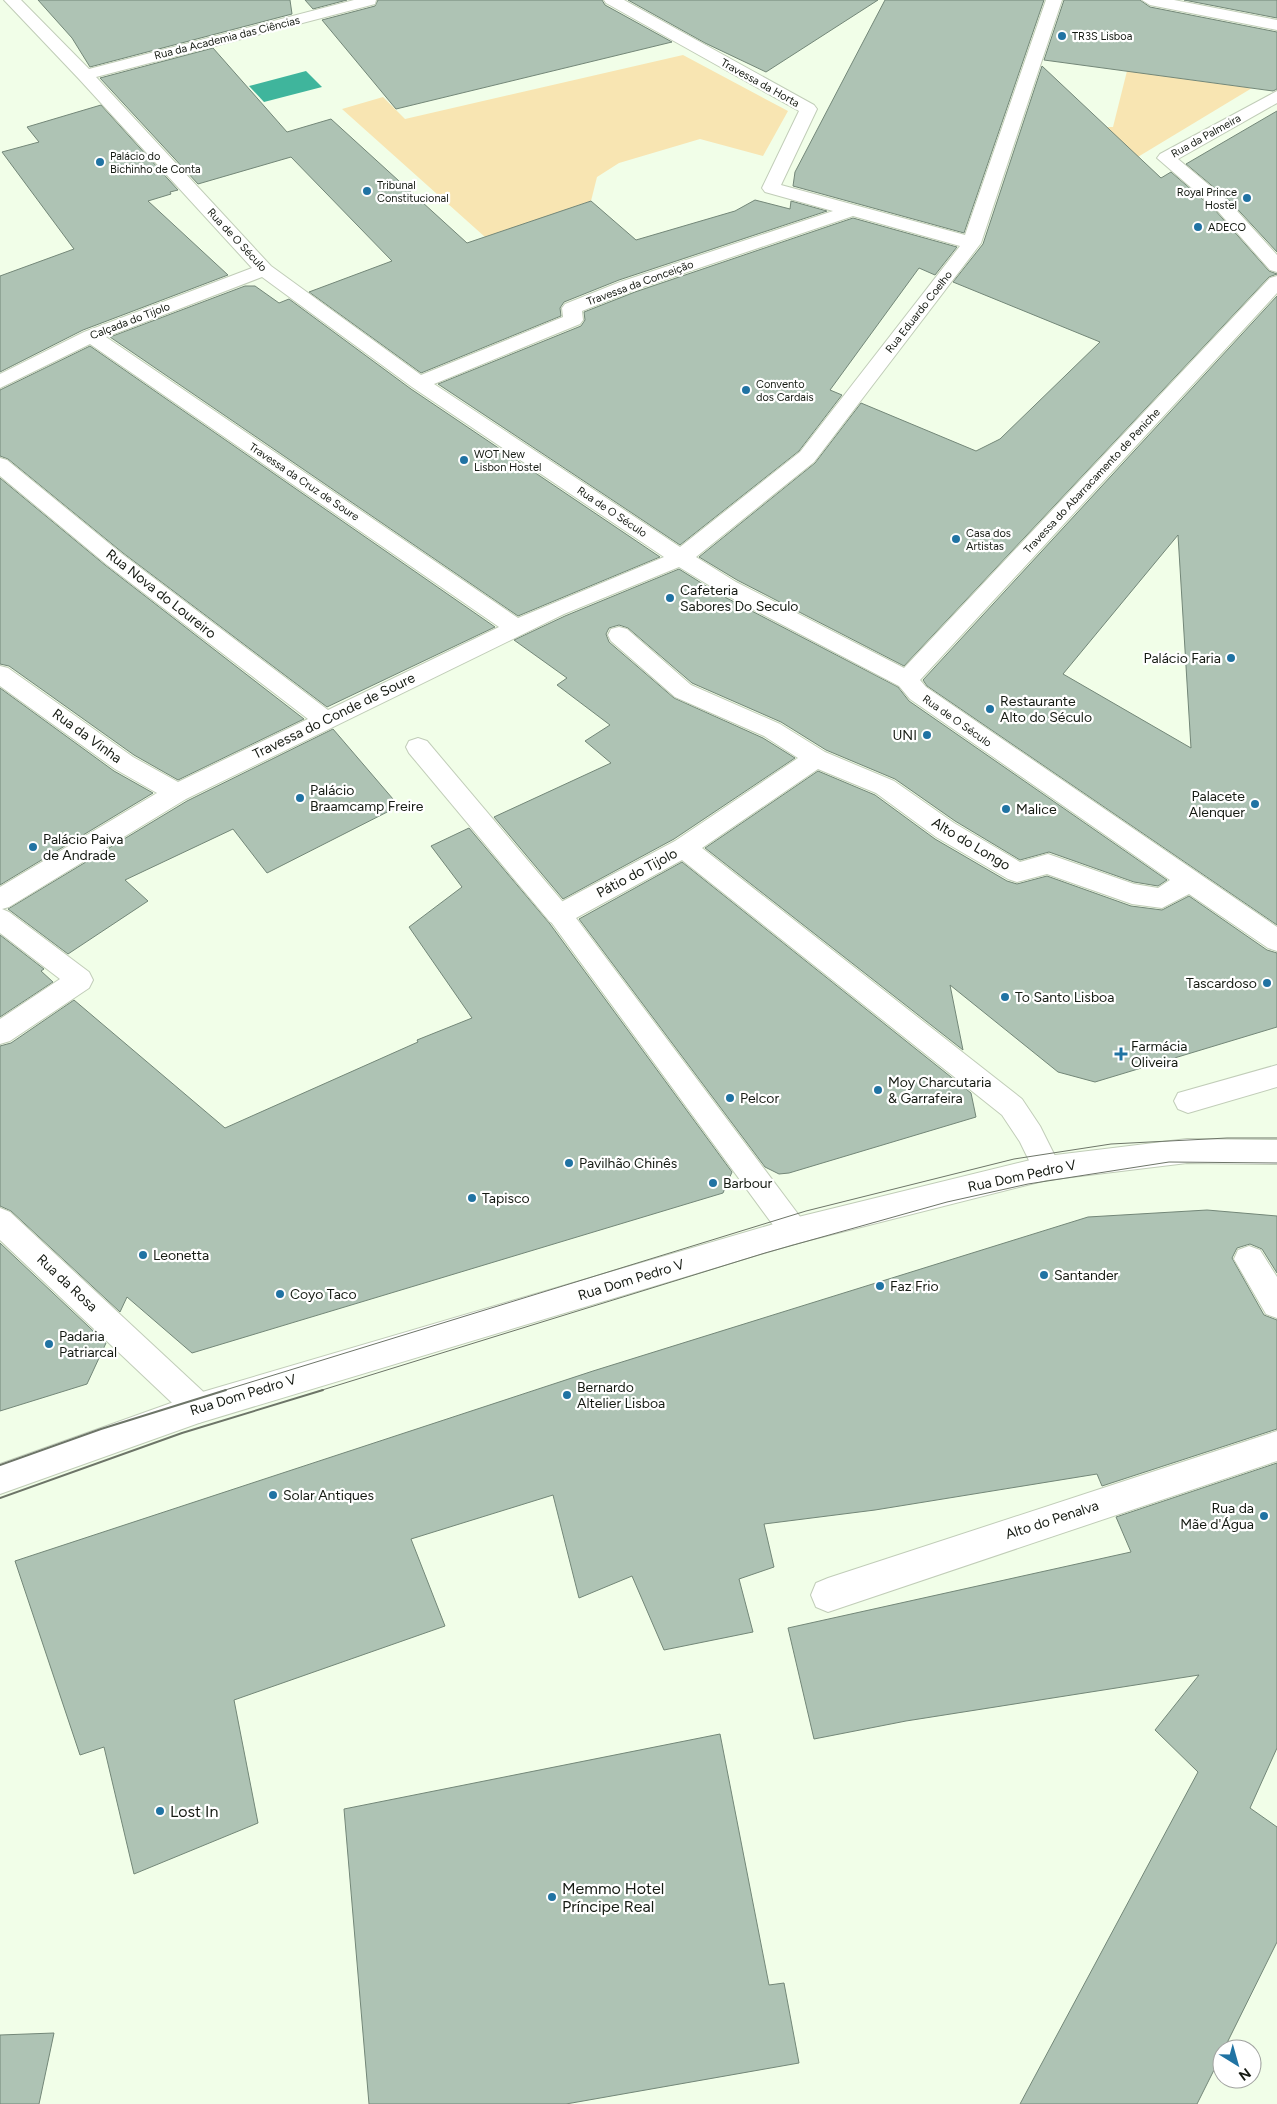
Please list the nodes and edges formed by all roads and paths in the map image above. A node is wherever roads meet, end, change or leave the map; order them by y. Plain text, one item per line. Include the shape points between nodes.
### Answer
1 (12, 0) edge
2 (1054, 0) edge
3 (1150, 0) edge
4 (369, 1) dead end
5 (626, 3) edge
6 (1277, 25) edge
7 (85, 75) junction
8 (1277, 96) edge
9 (850, 211) junction
10 (972, 243) junction
11 (1277, 266) edge
12 (264, 270) junction
13 (1277, 282) edge
14 (91, 336) junction
15 (0, 382) edge
16 (419, 383) junction
17 (0, 465) edge
18 (681, 558) junction
19 (517, 628) junction
20 (619, 636) dead end
21 (0, 674) edge
22 (907, 680) junction
23 (325, 720) junction
24 (418, 747) dead end
25 (816, 758) junction
26 (177, 793) junction
27 (684, 848) junction
28 (1190, 881) junction
29 (0, 900) edge
30 (559, 915) junction
31 (0, 919) edge
32 (1277, 941) edge
33 (0, 1033) edge
34 (1277, 1076) edge
35 (1188, 1102) dead end
36 (1277, 1152) edge
37 (1047, 1168) junction
38 (0, 1220) edge
39 (794, 1231) junction
40 (1249, 1260) dead end
41 (1277, 1304) edge
42 (199, 1408) junction
43 (1277, 1446) edge
44 (0, 1479) edge
45 (828, 1595) dead end

1 - 7 street, Rua de O Século
2 - 10 street, Rua Eduardo Coelho
3 - 6 street
4 - 7 street, Rua da Academia das Ciências
5 - 9 street, Travessa da Horta via 808,110 771,188
7 - 12 street, Rua de O Século
8 - 11 street, Rua da Palmeira via 1166,158 1222,206
9 - 10 street, Travessa da Horta
9 - 16 street, Travessa da Conceição via 627,286 572,308 573,320
10 - 18 street, Rua Eduardo Coelho via 807,456
12 - 14 street, Calçada do Tijolo
12 - 16 street, Rua de O Século
13 - 22 street, Travessa do Abarracamento de Peniche
14 - 15 street, Calçada do Tijolo
14 - 19 street, Travessa da Cruz de Soure
16 - 18 street, Rua de O Século
17 - 23 street, Rua Nova do Loureiro via 114,559
18 - 19 street, Travessa do Conde de Soure
18 - 22 street, Rua de O Século via 728,587
19 - 23 street, Travessa do Conde de Soure
20 - 25 street, Alto do Longo via 683,691 772,730
21 - 26 street, Rua da Vinha via 124,763
22 - 28 street, Rua de O Século via 918,694
23 - 26 street, Travessa do Conde de Soure
24 - 30 street
25 - 27 street
25 - 28 street, Alto do Longo via 885,787 944,830 1017,872 1048,864 1132,894 1162,898
26 - 29 street, Travessa do Conde de Soure
27 - 30 street, Pátio do Tijolo
27 - 37 street, Pátio do Tijolo via 1012,1107
28 - 32 street, Rua de O Século
30 - 39 street
31 - 33 street via 80,980
34 - 35 street
36 - 37 street, Rua Dom Pedro V via 1187,1150
37 - 39 street, Rua Dom Pedro V
38 - 42 street, Rua da Rosa
39 - 42 street, Rua Dom Pedro V
40 - 41 street
42 - 44 street, Rua Dom Pedro V
43 - 45 street, Alto do Penalva

